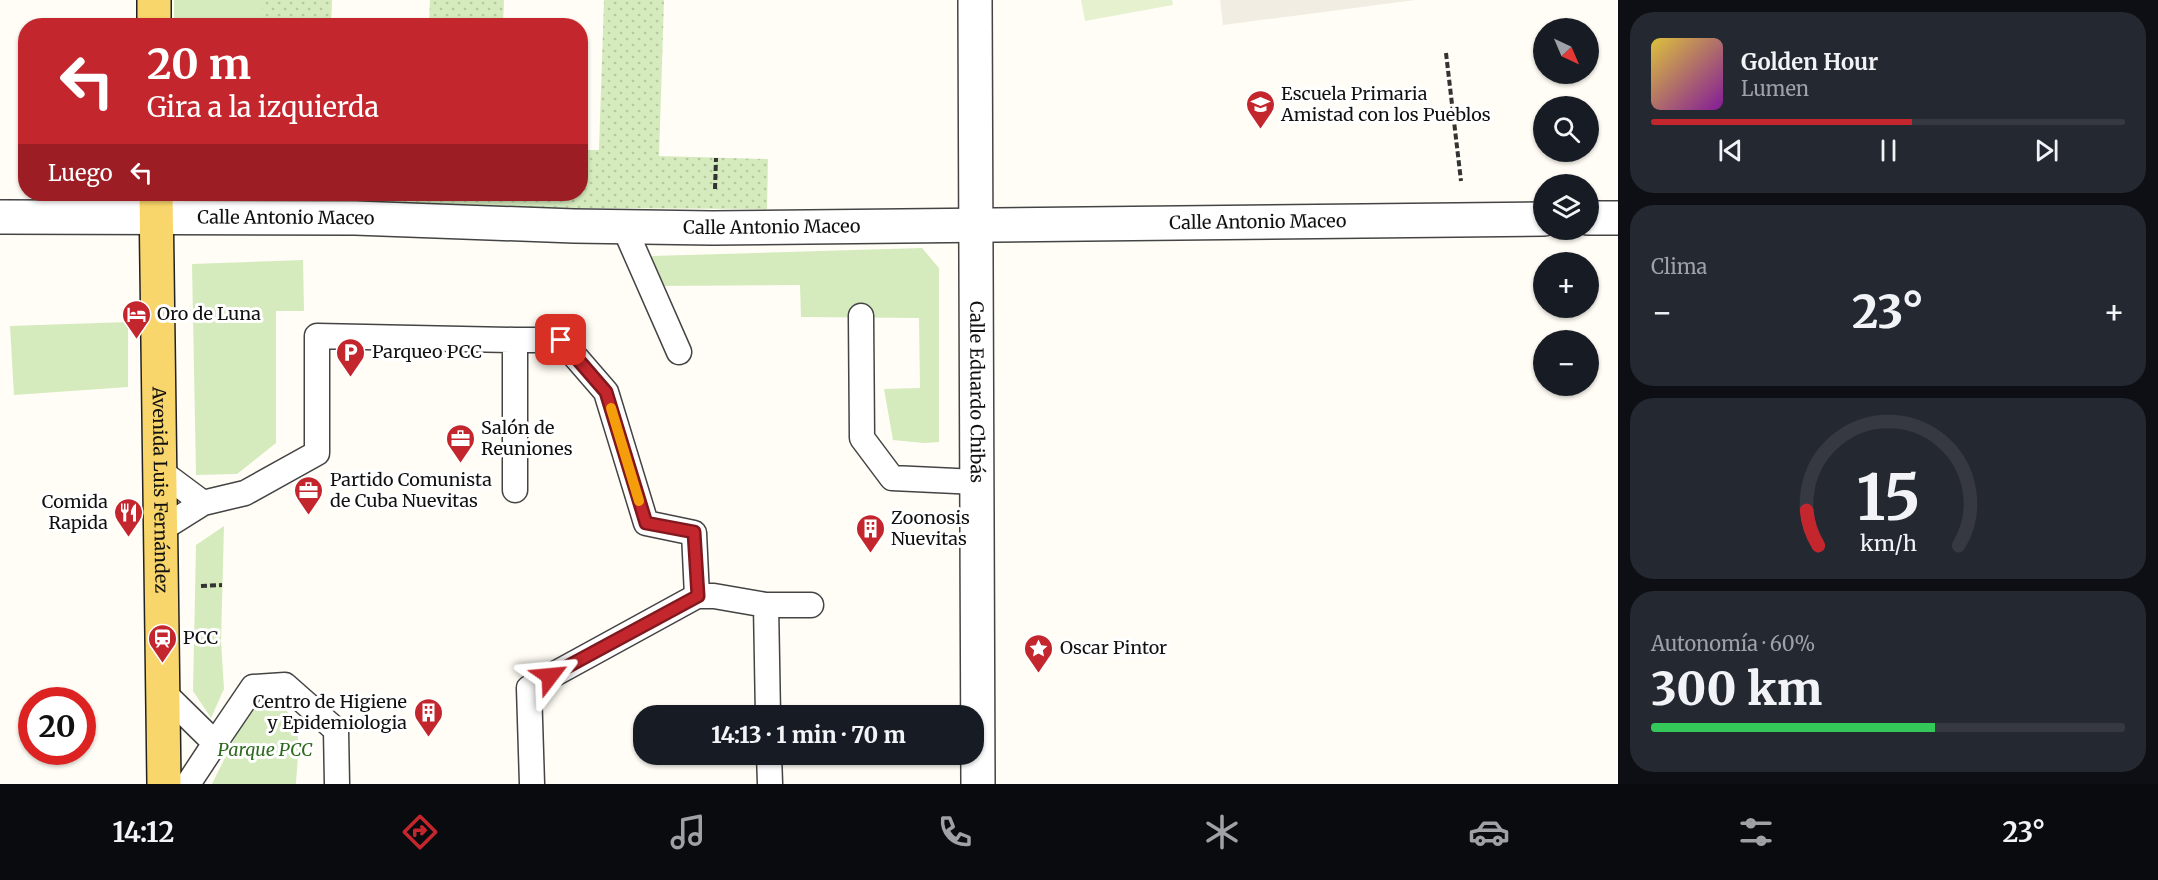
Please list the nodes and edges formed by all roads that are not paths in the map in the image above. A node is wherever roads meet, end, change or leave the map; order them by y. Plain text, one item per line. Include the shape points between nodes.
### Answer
1 (154, 0) edge
2 (975, 0) edge
3 (154, 18) edge
4 (156, 205) edge
5 (0, 217) edge
6 (1599, 218) edge
7 (1618, 218) edge
8 (1533, 219) edge
9 (977, 226) junction
10 (624, 227) junction
11 (861, 316) dead end
12 (515, 340) junction
13 (679, 352) dead end
14 (159, 471) junction
15 (977, 482) junction
16 (515, 490) dead end
17 (203, 503) junction
18 (160, 530) junction
19 (698, 596) junction
20 (766, 605) junction
21 (811, 605) dead end
22 (162, 691) junction
23 (768, 705) edge
24 (215, 743) junction
25 (769, 765) edge
26 (164, 784) edge
27 (188, 784) edge
28 (337, 784) edge
29 (532, 784) edge
30 (770, 784) edge
31 (978, 784) edge

1 - 3 main road
2 - 9 street, Calle Eduardo Chibás
4 - 5 street, Calle Antonio Maceo
4 - 10 street, Calle Antonio Maceo via 355,218
4 - 14 main road, Avenida Luis Fernández
6 - 7 street
8 - 9 street, Calle Antonio Maceo
9 - 10 street, Calle Antonio Maceo
9 - 15 street, Calle Eduardo Chibás
10 - 13 lane
11 - 15 lane via 862,438 892,478
12 - 16 lane
12 - 17 lane via 316,336 317,453 245,493
12 - 19 lane via 561,340 606,392 646,523 694,532
14 - 17 lane
14 - 18 main road, Avenida Luis Fernández
15 - 31 street, Calle Eduardo Chibás
17 - 18 lane
18 - 22 main road, Avenida Luis Fernández
19 - 20 lane
19 - 29 lane via 530,688
20 - 21 lane
20 - 23 lane
22 - 24 lane
22 - 26 main road, Avenida Luis Fernández
24 - 27 lane
24 - 28 lane via 253,687 285,685 336,730
25 - 30 lane

